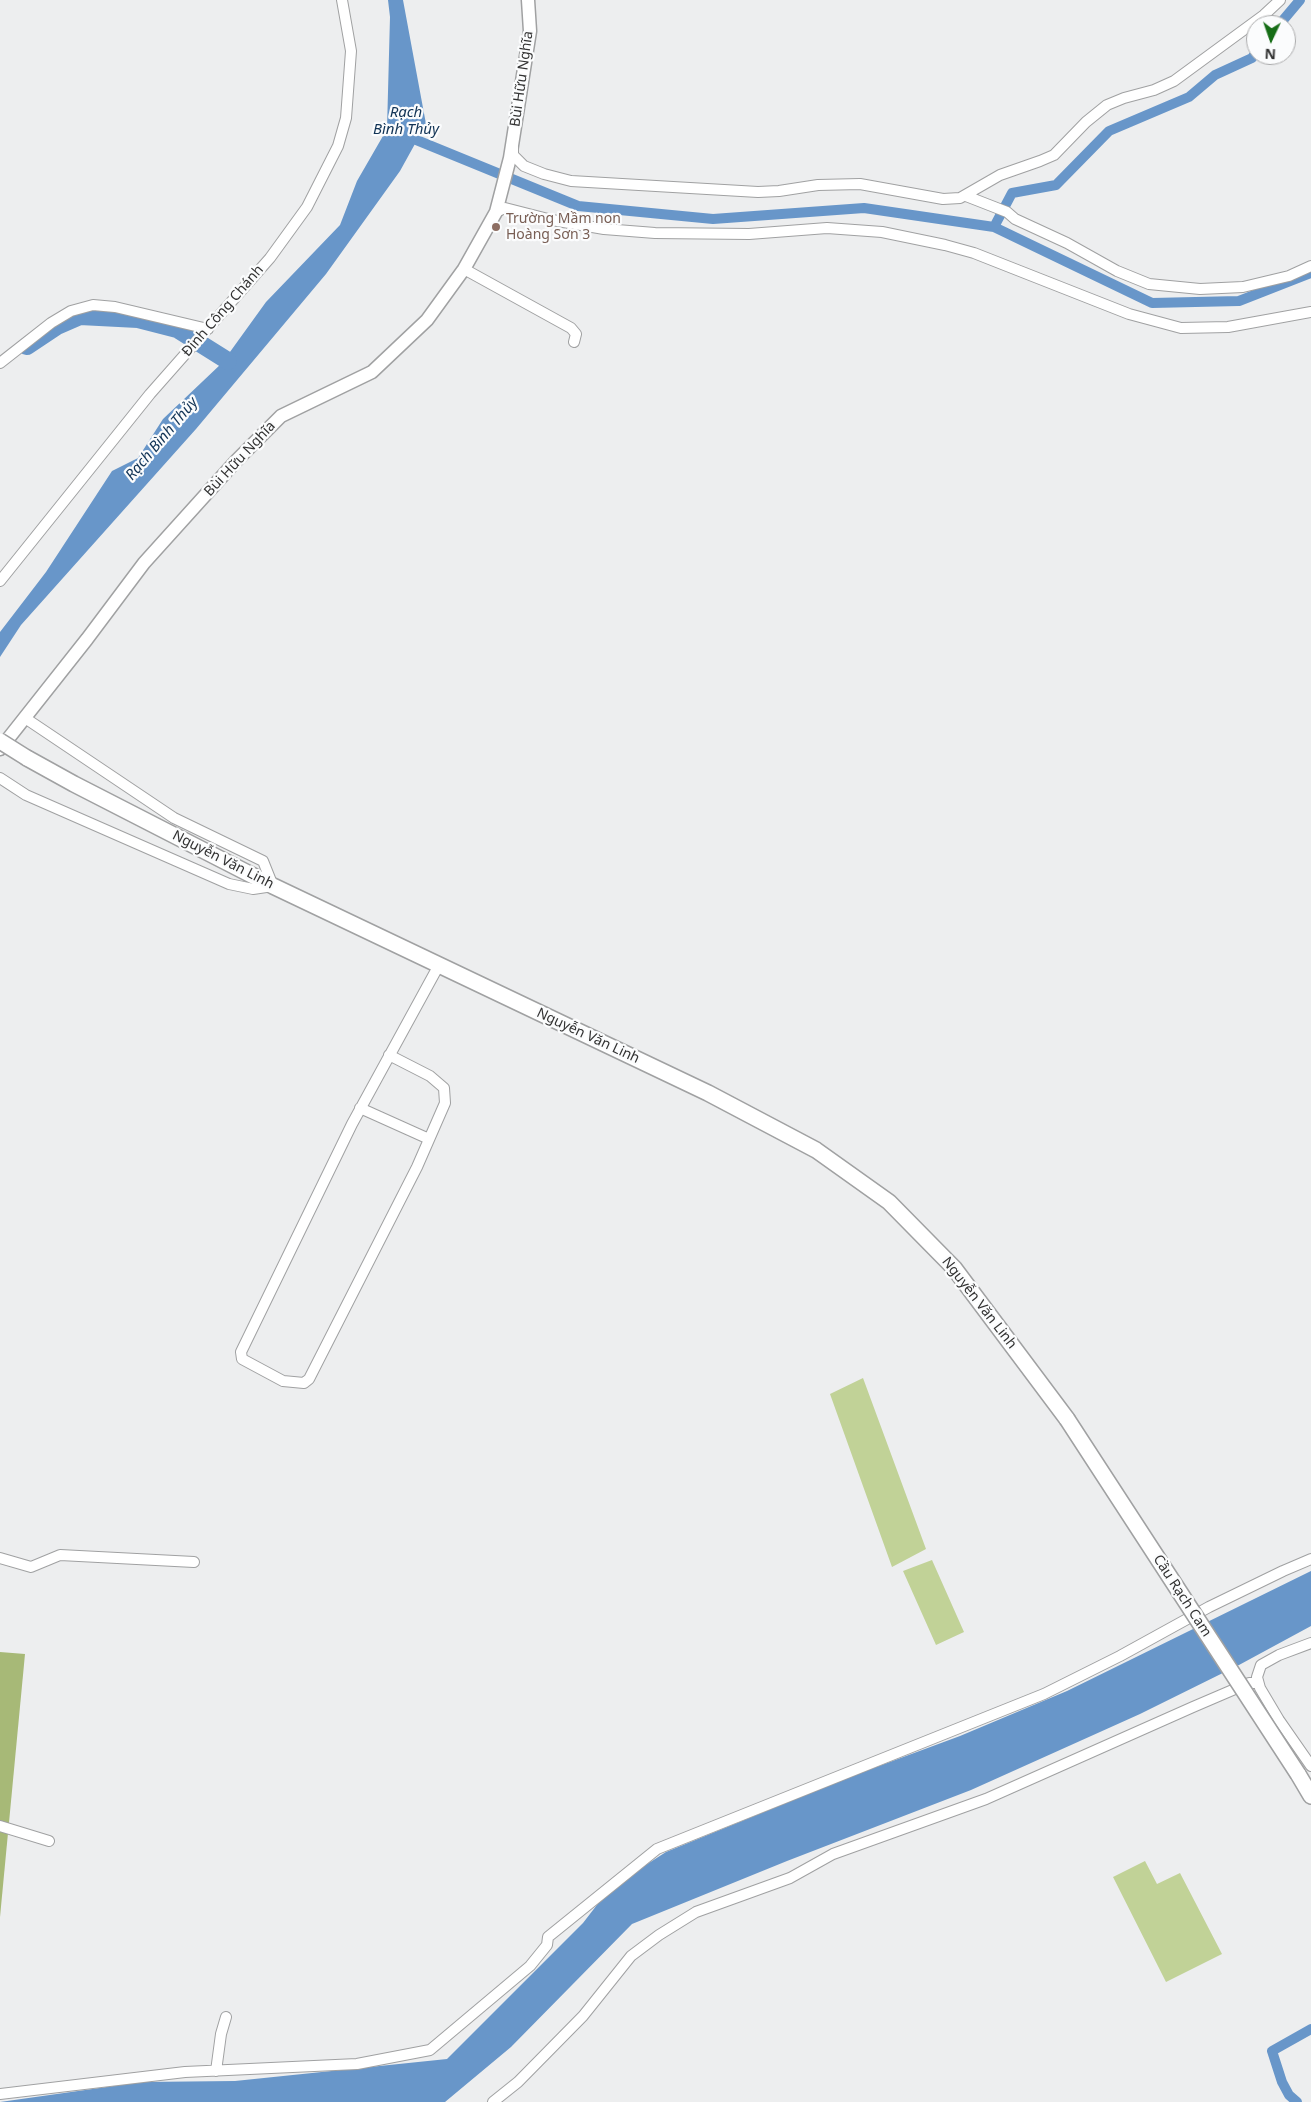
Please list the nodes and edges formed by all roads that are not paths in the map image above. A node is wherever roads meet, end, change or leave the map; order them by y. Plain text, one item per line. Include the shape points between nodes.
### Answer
1 (342, 0) edge
2 (528, 0) edge
3 (1280, 0) edge
4 (513, 141) junction
5 (966, 196) junction
6 (497, 206) junction
7 (1311, 266) edge
8 (464, 269) junction
9 (1311, 312) edge
10 (207, 330) junction
11 (574, 342) dead end
12 (0, 363) edge
13 (0, 582) edge
14 (25, 718) junction
15 (0, 741) edge
16 (0, 749) edge
17 (0, 778) edge
18 (273, 886) junction
19 (439, 965) junction
20 (389, 1055) junction
21 (360, 1108) junction
22 (429, 1139) junction
23 (1067, 1419) joint
24 (0, 1558) edge
25 (1311, 1559) edge
26 (194, 1562) dead end
27 (1311, 1643) edge
28 (1258, 1683) junction
29 (1304, 1770) edge
30 (1311, 1796) edge
31 (0, 1826) edge
32 (49, 1841) dead end
33 (226, 2016) dead end
34 (216, 2071) junction
35 (0, 2094) edge
36 (493, 2102) edge

1 - 10 street, Đinh Công Chánh via 351,51 346,118 338,146 307,207 280,245
2 - 4 main road, Bùi Hữu Nghĩa via 530,31
3 - 5 street via 1218,50 1165,86 1107,105 1054,155 1000,174
4 - 5 street via 513,155 524,166 571,181 758,192 860,184 943,199
4 - 6 main road, Bùi Hữu Nghĩa
5 - 7 street via 1005,212 1117,271 1150,284 1200,289 1243,287 1289,276
6 - 8 main road, Bùi Hữu Nghĩa
6 - 9 street via 604,229 655,233 749,234 827,228 882,232 974,253 1129,314 1181,328 1228,327
8 - 11 street via 571,328 576,334
8 - 14 main road, Bùi Hữu Nghĩa via 427,320 372,372 281,416 218,480 144,563
10 - 12 street via 115,307 87,306 51,323
10 - 13 street, Đinh Công Chánh via 150,394
14 - 16 main road, Bùi Hữu Nghĩa
14 - 18 street via 174,818 263,861
15 - 18 highway, Nguyễn Văn Linh, bridge
17 - 18 street via 26,795 229,884 245,888
18 - 19 highway, Nguyễn Văn Linh
19 - 20 street
19 - 23 highway, Nguyễn Văn Linh via 708,1093 816,1150 890,1202 954,1268
20 - 21 street
20 - 22 street via 430,1076 444,1088 445,1103
21 - 22 street
21 - 22 street via 242,1352 242,1359 283,1381 304,1384 309,1379
23 - 29 highway, Cầu Rạch Cam, bridge
24 - 26 street via 31,1566 60,1555
25 - 34 street via 1209,1607 1036,1697 657,1849 548,1937 547,1946 530,1966 430,2050 357,2064
27 - 28 street via 1261,1665 1257,1673
28 - 29 street
28 - 36 street via 1249,1683 1223,1694 986,1799 834,1854 790,1878 696,1912 631,1956 583,2016 518,2082
29 - 30 highway
31 - 32 street
33 - 34 street
34 - 35 street

